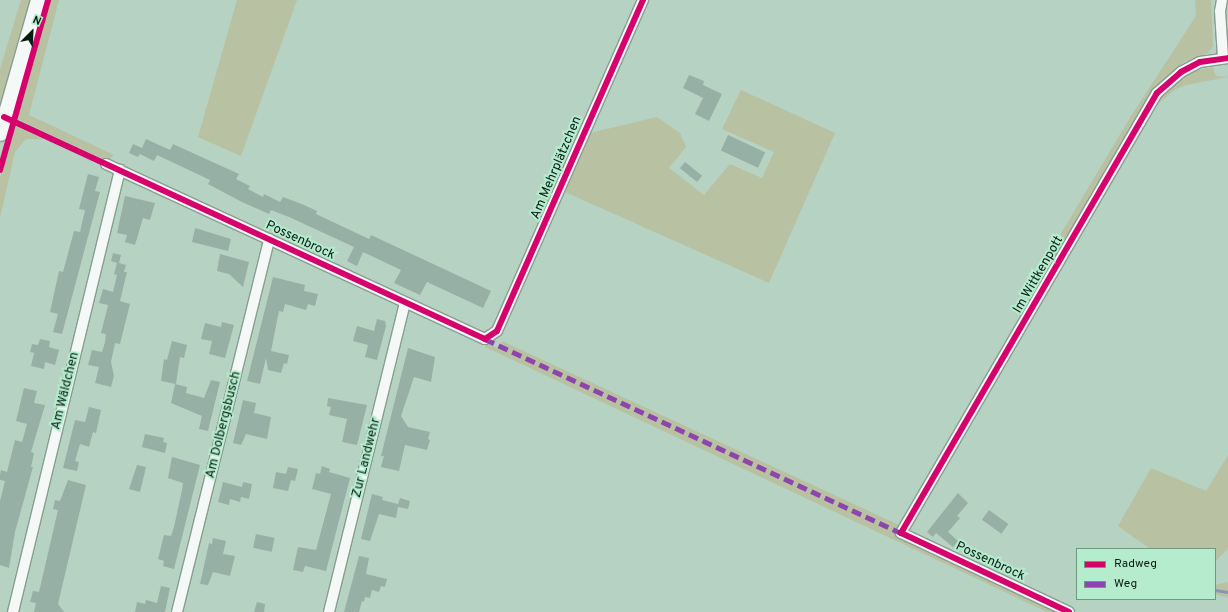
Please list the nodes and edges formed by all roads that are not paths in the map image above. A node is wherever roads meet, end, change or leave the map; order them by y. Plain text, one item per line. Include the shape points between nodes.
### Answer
1 (38, 0) edge
2 (643, 0) edge
3 (1222, 0) edge
4 (1225, 58) edge
5 (0, 133) edge
6 (106, 164) dead end
7 (120, 170) junction
8 (269, 239) junction
9 (405, 303) junction
10 (485, 339) joint
11 (901, 533) joint
12 (12, 612) edge
13 (177, 612) edge
14 (329, 612) edge
15 (1069, 612) edge

1 - 5 main road
2 - 10 street, Am Mehrplätzchen via 497,331
3 - 4 street via 1220,11
4 - 11 street, Im Wittkenpott via 1200,62 1181,72 1157,93
6 - 7 street, Possenbrock
7 - 8 street, Possenbrock
7 - 12 street, Am Wäldchen
8 - 9 street, Possenbrock
8 - 13 street, Am Dolbergsbusch
9 - 10 street, Possenbrock
9 - 14 street, Zur Landwehr
11 - 15 street, Possenbrock

